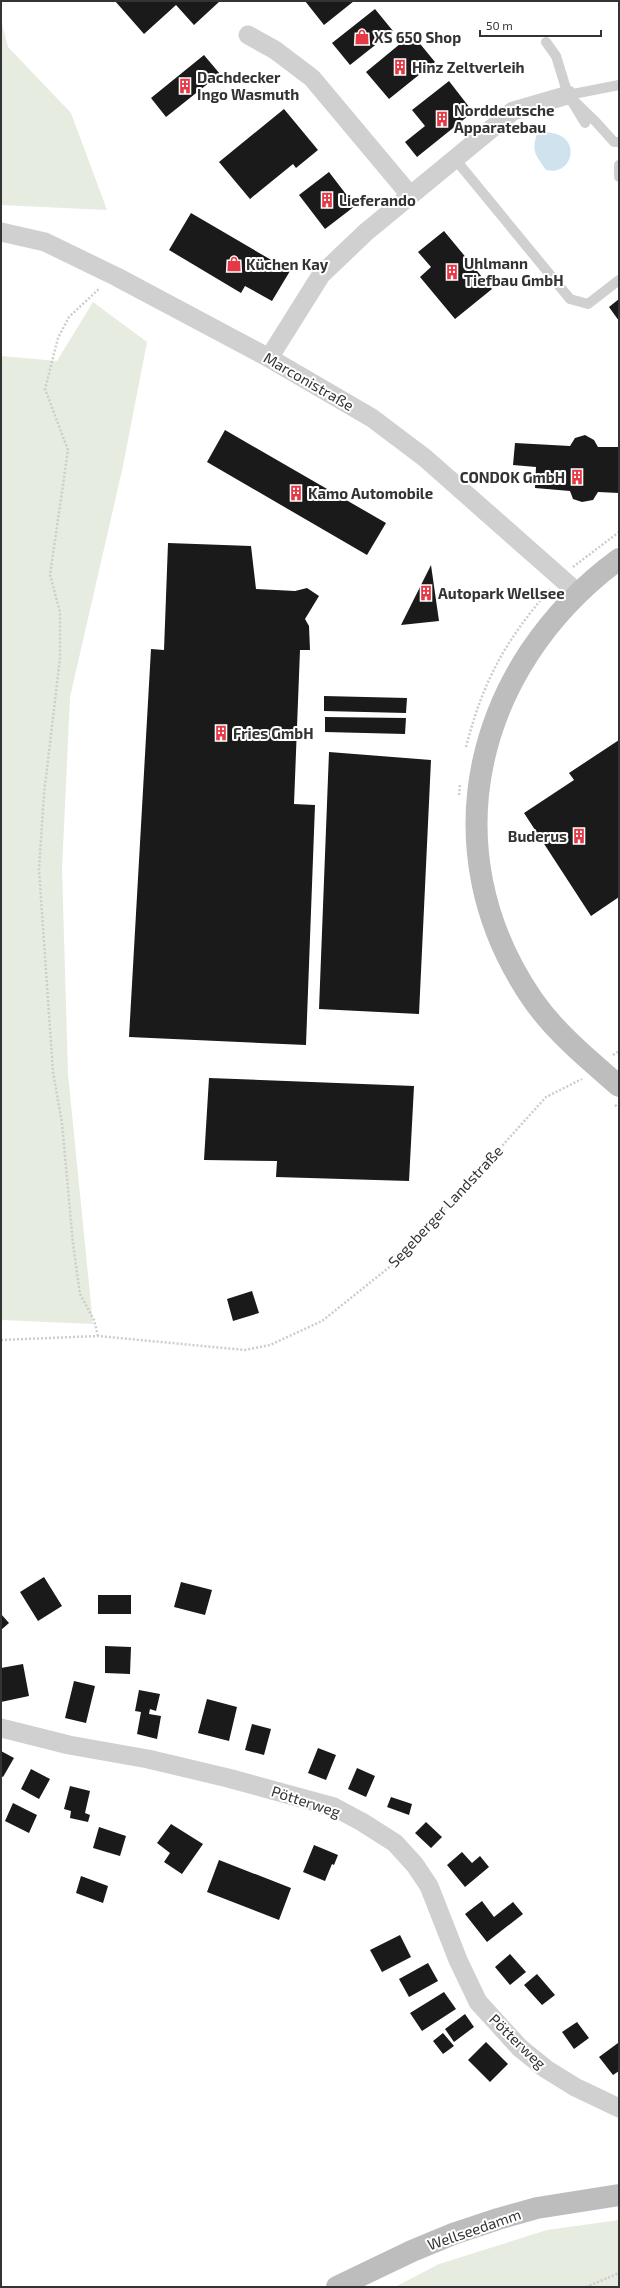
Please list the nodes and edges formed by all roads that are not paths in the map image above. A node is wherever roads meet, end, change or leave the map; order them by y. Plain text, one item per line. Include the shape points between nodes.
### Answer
1 (248, 35) dead end
2 (546, 42) dead end
3 (619, 85) edge
4 (568, 96) junction
5 (585, 123) dead end
6 (619, 142) edge
7 (455, 159) junction
8 (619, 165) edge
9 (619, 177) edge
10 (410, 195) junction
11 (1, 232) edge
12 (619, 280) edge
13 (269, 358) junction
14 (619, 559) edge
15 (578, 593) junction
16 (616, 1095) edge
17 (1, 1728) edge
18 (619, 2108) edge
19 (619, 2195) edge
20 (337, 2287) edge

1 - 10 street via 275,50 312,78
2 - 4 lane via 556,56
3 - 4 lane
4 - 5 lane
4 - 6 lane via 614,142
4 - 7 street via 513,111
7 - 10 street
7 - 12 lane via 570,299 588,304
8 - 9 lane
10 - 13 street via 320,275
11 - 13 street, Marconistraße via 45,242 117,277
13 - 15 street, Marconistraße via 372,418 425,458
14 - 15 street
15 - 16 street via 557,614 535,644 498,710 483,757 478,791 477,833 487,902 498,935 511,962 541,1011 566,1038 586,1073
17 - 18 street, Pötterweg via 228,1778 334,1807 362,1822 395,1843 429,1886 458,1960 478,2002 520,2048 546,2069 575,2087
19 - 20 street, Wellseedamm via 536,2208 498,2219 412,2251

